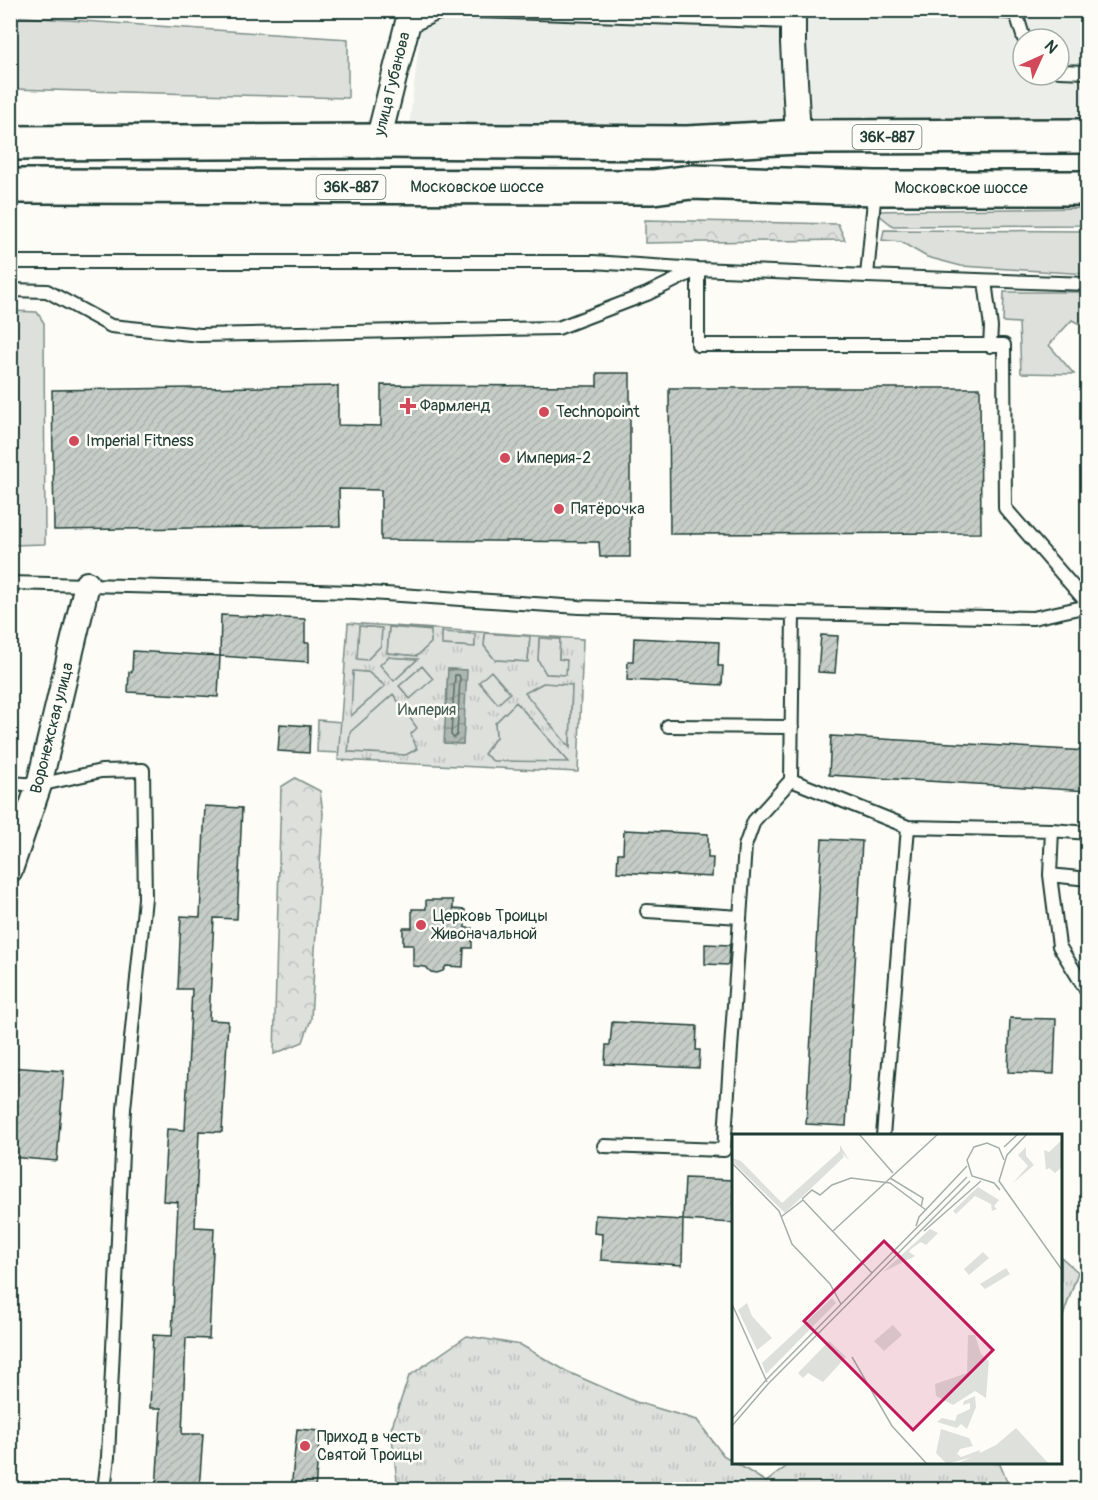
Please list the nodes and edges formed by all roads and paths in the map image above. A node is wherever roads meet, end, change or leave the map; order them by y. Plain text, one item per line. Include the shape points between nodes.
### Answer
1 (990, 10) edge
2 (478, 11) edge
3 (793, 16) edge
4 (409, 20) edge
5 (1020, 27) edge
6 (1071, 71) edge
7 (1088, 72) edge
8 (1088, 136) edge
9 (798, 137) junction
10 (10, 143) edge
11 (687, 143) junction
12 (376, 150) junction
13 (652, 163) junction
14 (10, 165) edge
15 (691, 182) junction
16 (10, 186) edge
17 (875, 188) junction
18 (1088, 188) edge
19 (10, 262) edge
20 (698, 269) junction
21 (867, 276) junction
22 (985, 281) junction
23 (1088, 284) edge
24 (10, 290) edge
25 (990, 346) junction
26 (10, 583) edge
27 (87, 584) junction
28 (1088, 605) edge
29 (793, 613) junction
30 (668, 726) dead end
31 (792, 727) junction
32 (791, 780) junction
33 (10, 783) edge
34 (39, 785) junction
35 (908, 827) junction
36 (1052, 830) junction
37 (1088, 833) edge
38 (10, 870) edge
39 (1050, 875) junction
40 (1088, 879) edge
41 (647, 911) dead end
42 (740, 917) junction
43 (1088, 993) edge
44 (883, 1134) edge
45 (604, 1146) dead end
46 (104, 1490) edge

1 - 5 lane via 1016,13
2 - 3 lane
2 - 4 lane via 438,13
3 - 9 street
4 - 12 street, улица Губанова
6 - 7 lane
8 - 9 main road, Московское шоссе / 36К-887
9 - 11 main road, Московское шоссе / 36К-887
10 - 12 main road, Московское шоссе / 36К-887
11 - 12 main road, Московское шоссе / 36К-887
11 - 13 main road, Московское шоссе / 36К-887
12 - 13 main road, Московское шоссе / 36К-887
12 - 14 main road, Московское шоссе / 36К-887
13 - 15 main road, Московское шоссе / 36К-887
15 - 16 main road, Московское шоссе / 36К-887 via 652,188
15 - 17 main road, Московское шоссе / 36К-887
17 - 18 main road, Московское шоссе / 36К-887
17 - 21 lane
19 - 20 lane via 593,262
20 - 21 lane
20 - 24 lane via 647,294 558,328 200,335 111,326 47,291
20 - 25 lane via 698,345
21 - 22 lane
22 - 23 lane
22 - 25 lane
25 - 28 lane via 1004,345 1005,508
26 - 27 lane
27 - 29 lane via 355,592 579,607
27 - 34 street, Воронежская улица
28 - 29 lane via 1033,618
29 - 31 lane
30 - 31 lane
31 - 32 lane
32 - 35 lane
32 - 42 lane via 754,821 745,846
33 - 34 lane
34 - 38 street, Воронежская улица
34 - 46 lane via 101,771 143,770 145,898 123,1108
35 - 36 lane
35 - 44 lane
36 - 37 lane
36 - 39 lane
39 - 40 lane
39 - 43 lane via 1059,946
41 - 42 lane
42 - 45 lane via 724,1150

